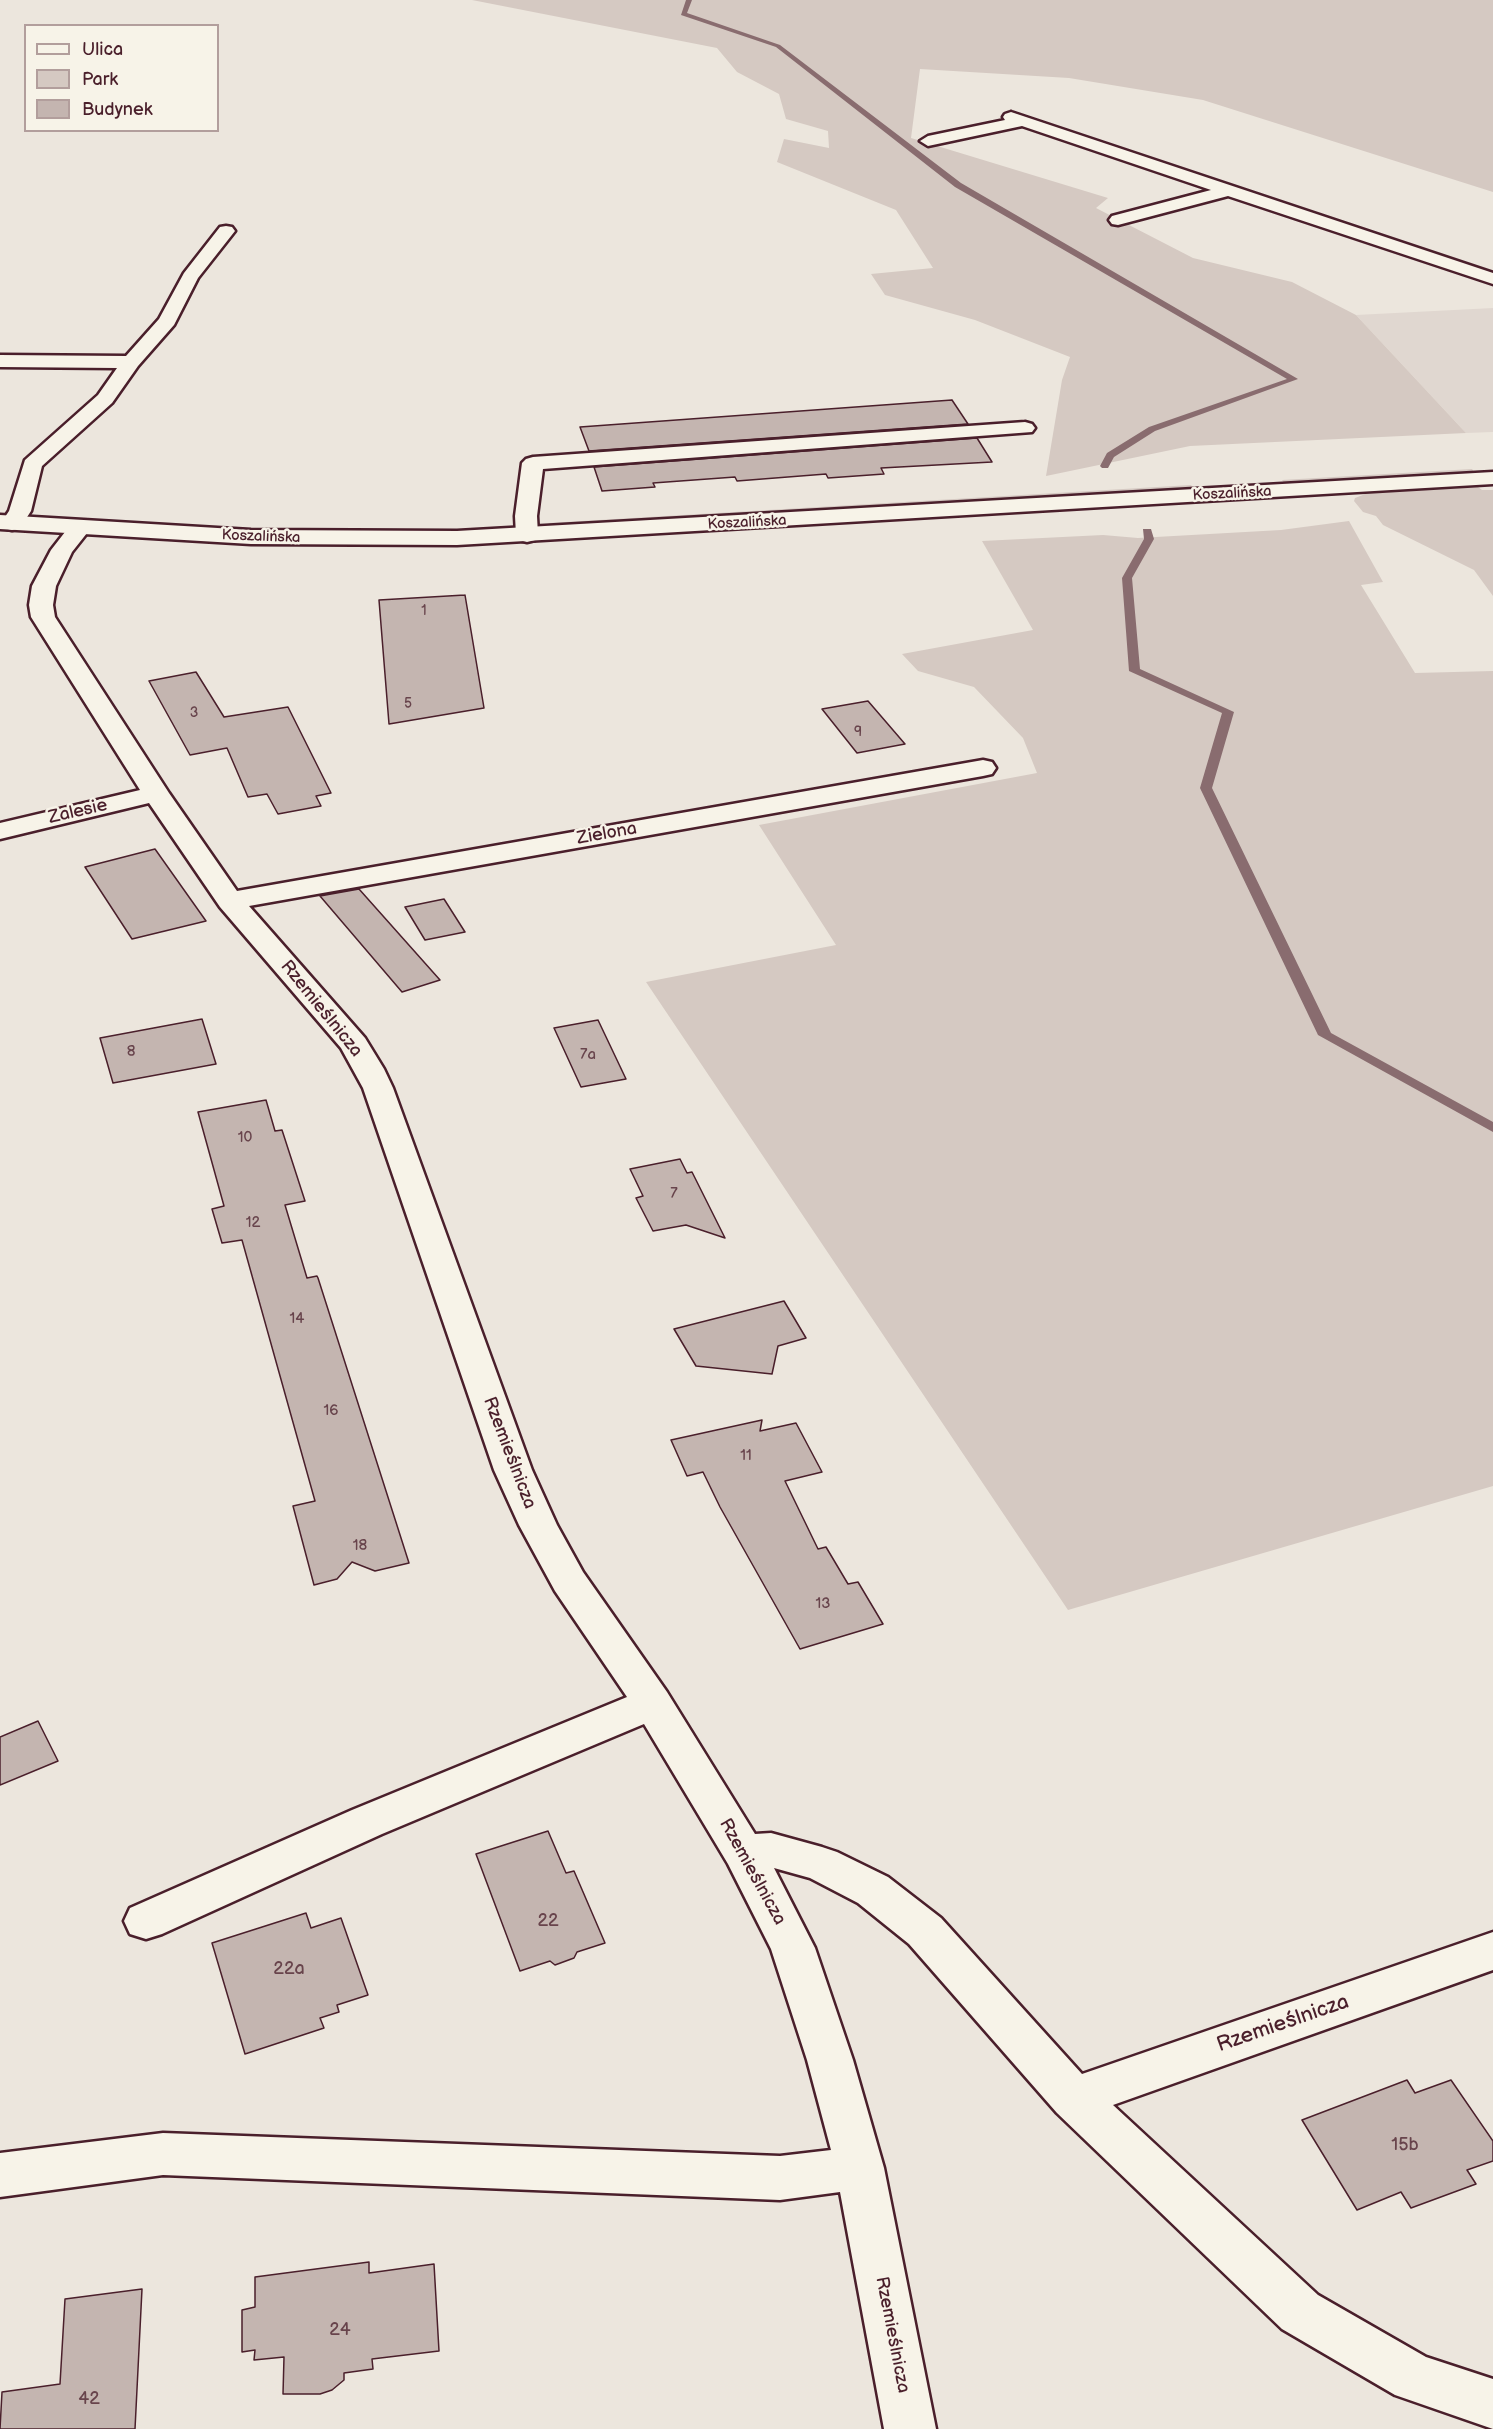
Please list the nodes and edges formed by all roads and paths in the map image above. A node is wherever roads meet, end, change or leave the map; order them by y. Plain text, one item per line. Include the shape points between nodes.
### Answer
1 (928, 141) dead end
2 (1226, 191) junction
3 (1118, 220) dead end
4 (226, 231) dead end
5 (1493, 279) edge
6 (0, 362) edge
7 (131, 362) junction
8 (1025, 428) dead end
9 (1493, 478) edge
10 (6, 523) edge
11 (80, 528) junction
12 (527, 536) junction
13 (983, 768) dead end
14 (156, 794) junction
15 (0, 831) edge
16 (230, 901) junction
17 (652, 1703) junction
18 (744, 1853) junction
19 (146, 1921) dead end
20 (1487, 1961) edge
21 (1074, 2098) junction
22 (860, 2168) junction
23 (0, 2175) edge
24 (1493, 2404) edge
25 (910, 2429) edge

1 - 2 street via 1017,119
2 - 3 street
2 - 5 street
4 - 7 street via 190,277 167,321
6 - 7 street
7 - 10 street via 105,399 32,464 20,511
8 - 12 street via 533,463
9 - 12 street, Koszalińska
10 - 11 street, Koszalińska
11 - 12 street, Koszalińska via 311,539
11 - 14 street, Rzemieślnicza via 62,550 44,586 43,617
13 - 16 street, Zielona
14 - 15 street, Zalesie
14 - 16 street, Rzemieślnicza
16 - 17 street, Rzemieślnicza via 354,1044 369,1068 513,1470 569,1581
17 - 18 street, Rzemieślnicza
17 - 19 street via 368,1822
18 - 21 street via 771,1850 822,1864 873,1890 925,1931
18 - 22 street, Rzemieślnicza via 793,1948
20 - 21 street, Rzemieślnicza
21 - 24 street via 1300,2312 1413,2378
22 - 23 street via 780,2178 163,2154
22 - 25 street, Rzemieślnicza

